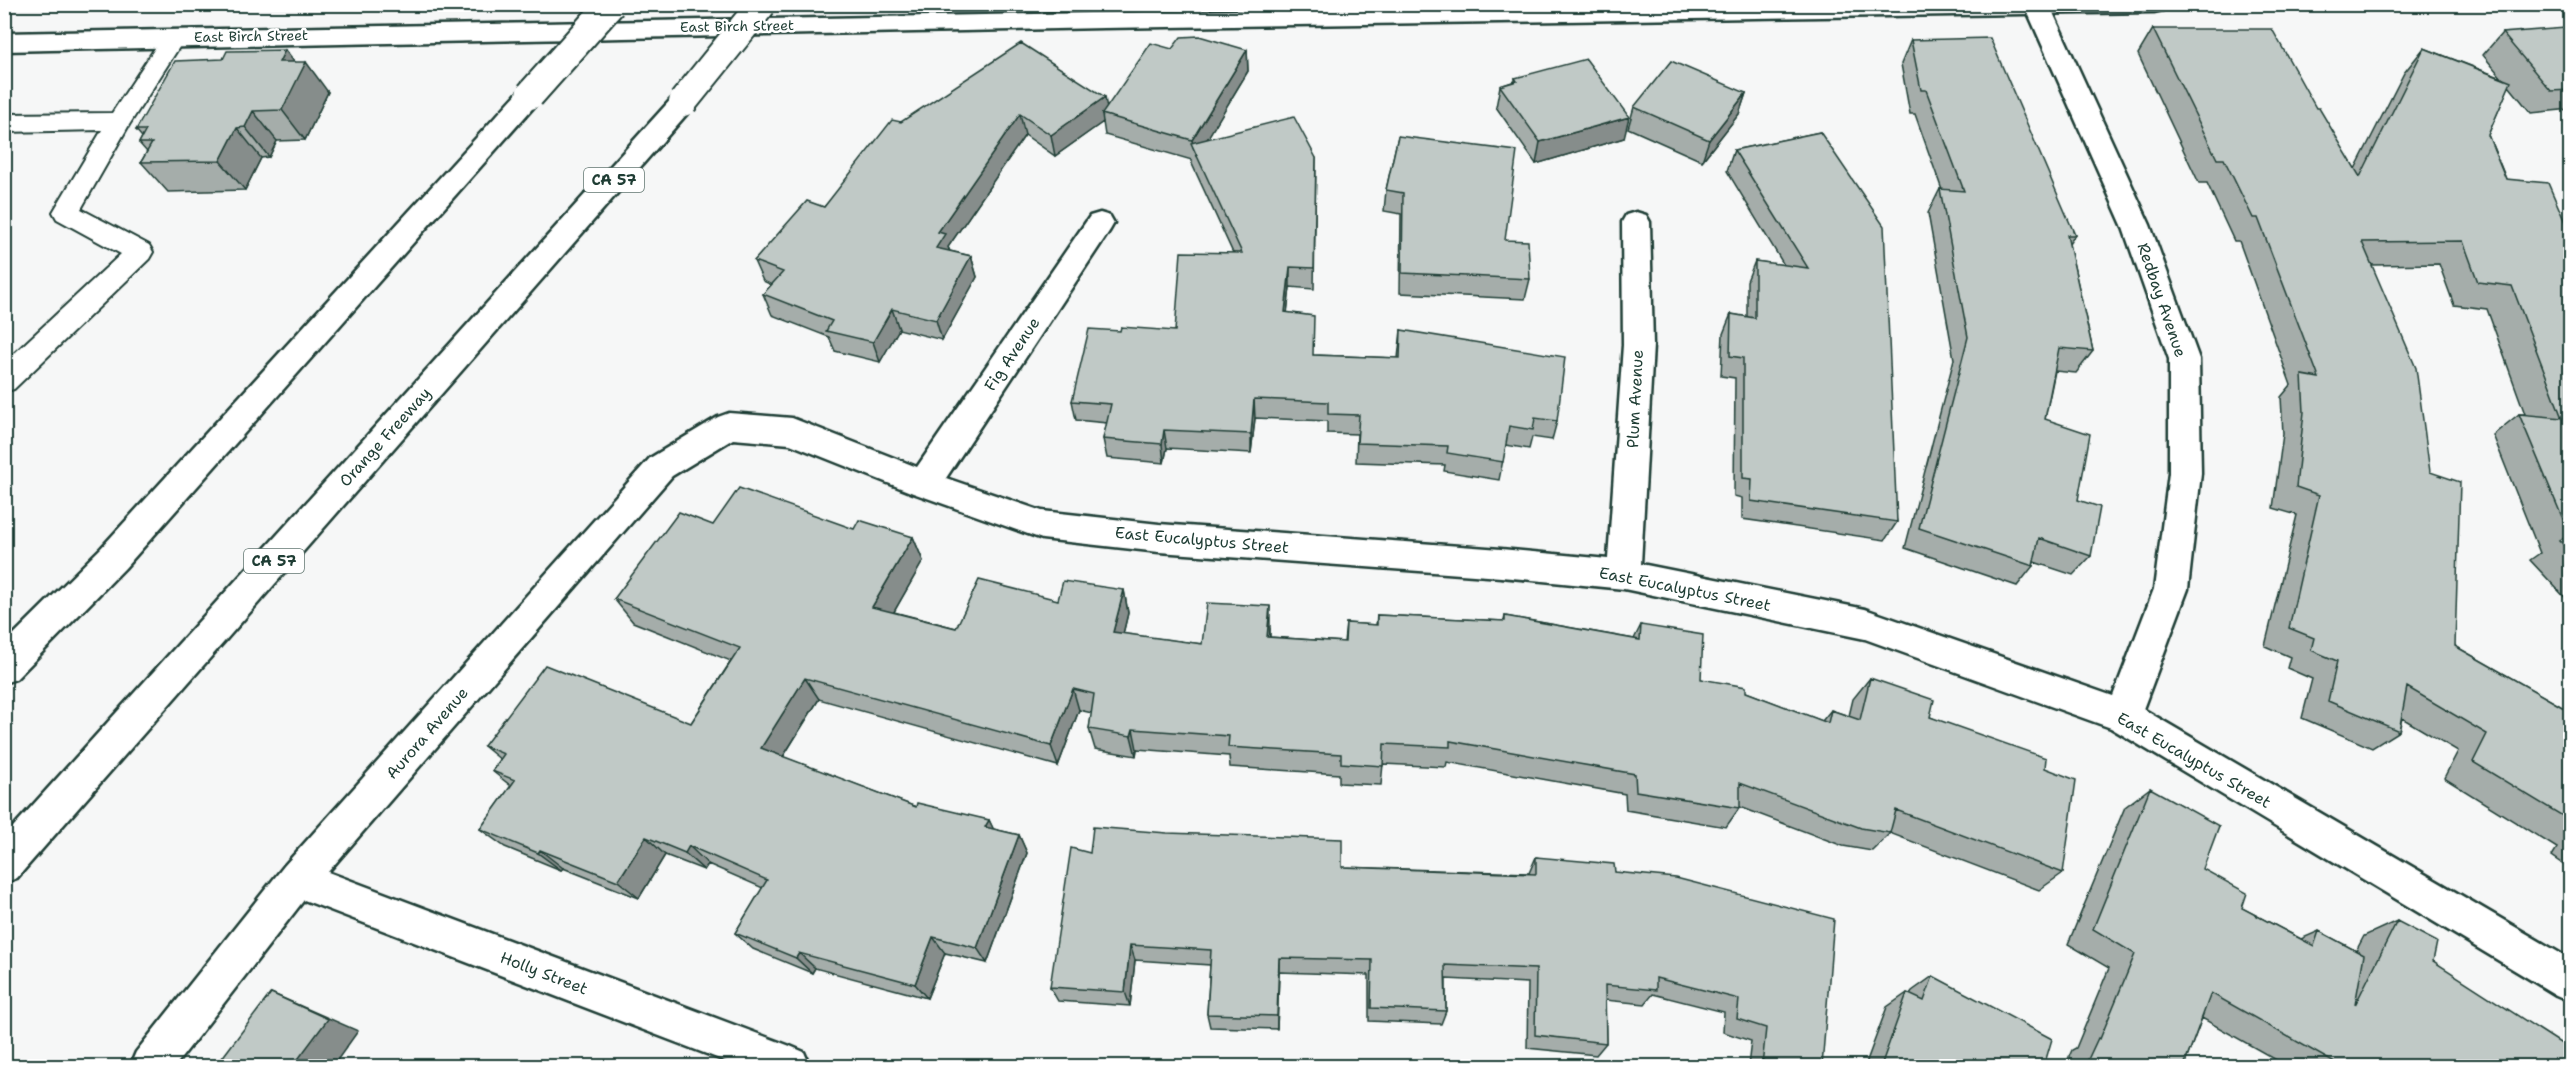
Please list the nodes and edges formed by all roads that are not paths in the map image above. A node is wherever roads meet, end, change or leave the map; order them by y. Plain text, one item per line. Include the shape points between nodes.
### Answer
1 (610, 4) edge
2 (762, 4) edge
3 (2154, 4) edge
4 (2037, 6) edge
5 (173, 38) junction
6 (4, 42) edge
7 (119, 121) junction
8 (4, 123) edge
9 (1636, 222) dead end
10 (1100, 223) dead end
11 (4, 381) edge
12 (729, 426) joint
13 (924, 484) junction
14 (1624, 575) junction
15 (4, 668) edge
16 (2123, 717) junction
17 (4, 865) edge
18 (297, 879) junction
19 (2571, 981) edge
20 (150, 1066) edge
21 (790, 1066) edge

1 - 15 main road, bridge via 113,558
2 - 17 main road, Orange Freeway / CA 57, bridge via 683,102
3 - 4 main road, East Birch Street
4 - 5 main road, East Birch Street
4 - 16 main road, Redbay Avenue via 2136,225 2184,359 2185,472 2171,589
5 - 6 main road, East Birch Street
5 - 7 lane
7 - 8 lane
7 - 11 lane via 66,212 140,252
9 - 14 main road, Plum Avenue via 1638,345
10 - 13 main road, Fig Avenue
12 - 13 main road, East Eucalyptus Street via 792,431
12 - 18 main road, Aurora Avenue via 661,467
13 - 14 main road, East Eucalyptus Street via 1042,525
14 - 16 main road, East Eucalyptus Street via 1865,624
16 - 19 main road, East Eucalyptus Street
18 - 20 main road, Aurora Avenue
18 - 21 main road, Holly Street

